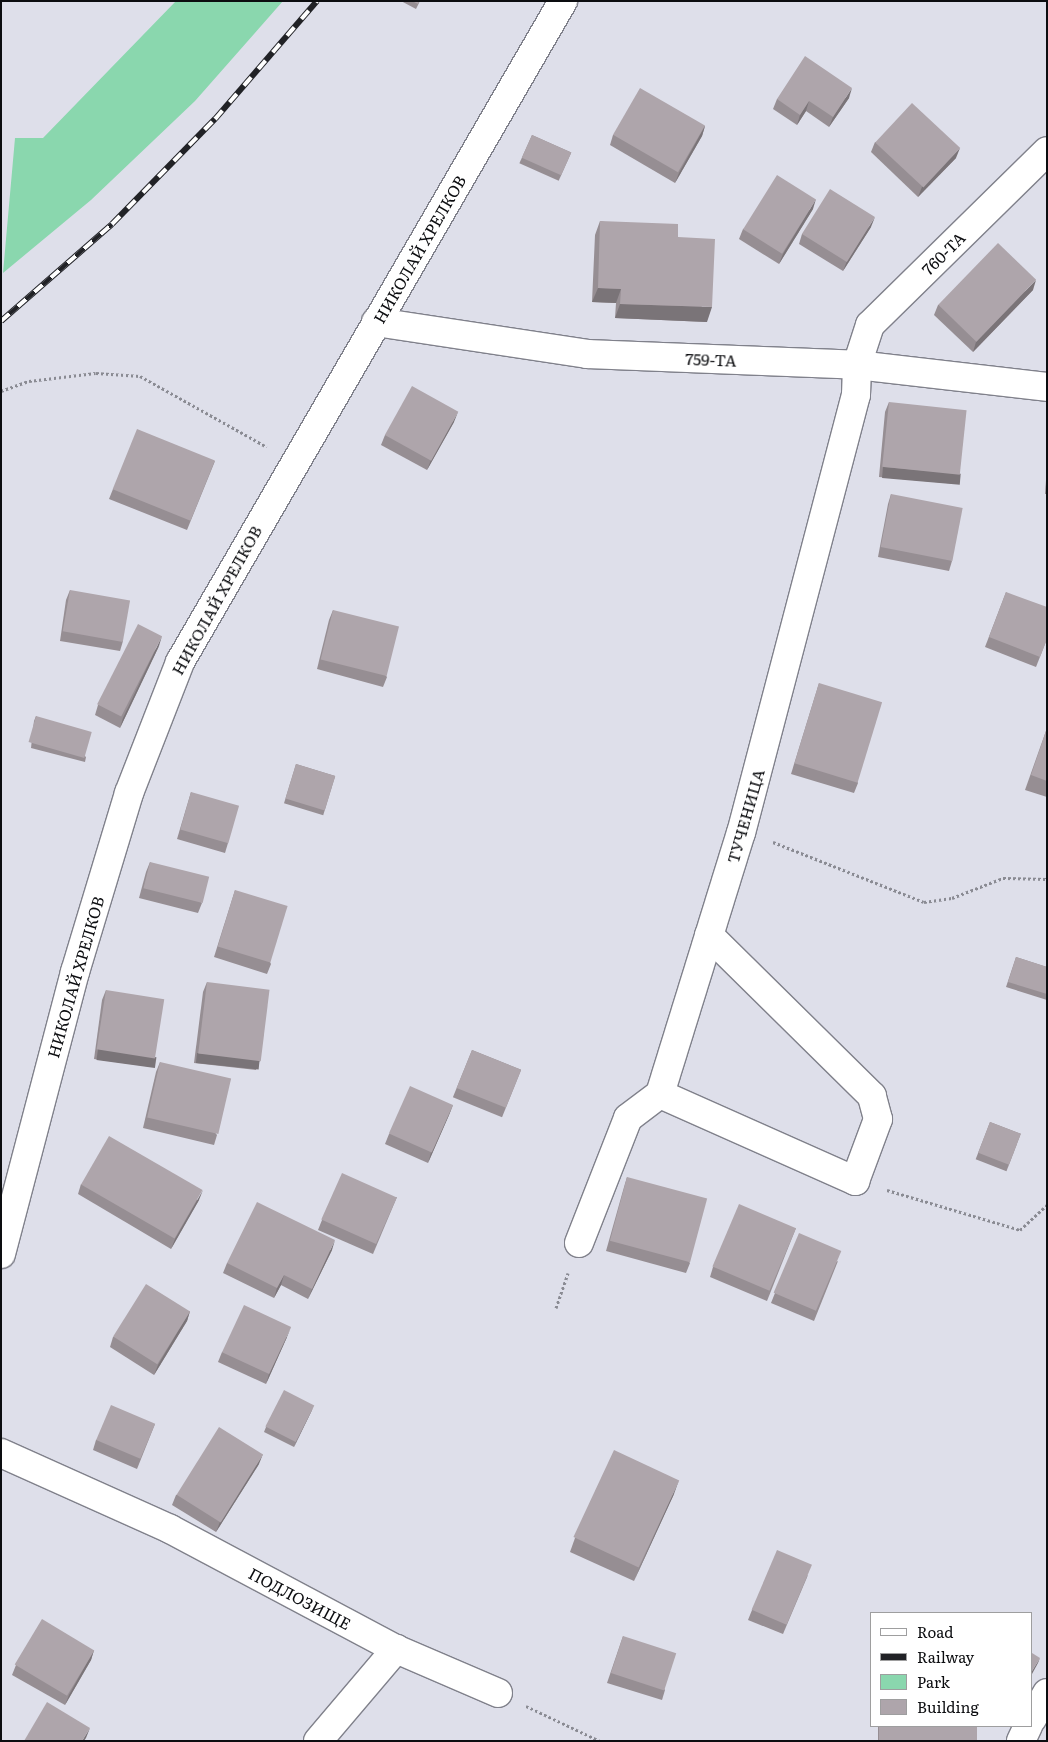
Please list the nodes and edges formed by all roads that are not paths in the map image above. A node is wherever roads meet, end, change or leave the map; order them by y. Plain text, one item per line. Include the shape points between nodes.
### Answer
1 (563, 1) edge
2 (1047, 151) edge
3 (376, 322) junction
4 (857, 365) junction
5 (1047, 387) edge
6 (709, 935) junction
7 (660, 1094) junction
8 (579, 1242) dead end
9 (1, 1254) edge
10 (1, 1453) edge
11 (396, 1649) junction
12 (498, 1693) road end
13 (1047, 1693) edge
14 (1033, 1718) edge
15 (1028, 1727) edge
16 (318, 1741) edge
17 (1021, 1741) edge

1 - 3 street, НИКОЛАЙ ХРЕЛКОВ
2 - 4 street, 760-ТА via 870,325
3 - 4 street, 759-ТА via 587,354
3 - 9 street, НИКОЛАЙ ХРЕЛКОВ via 192,639 152,727 75,972
4 - 5 street, 759-ТА
4 - 6 street, ТУЧЕНИЦА via 856,395 742,832
6 - 7 street, ТУЧЕНИЦА
6 - 7 street via 878,1106 878,1119 855,1181
7 - 8 street via 628,1118
10 - 11 street, ПОДЛОЗИЩЕ via 170,1529
11 - 12 street, ПОДЛОЗИЩЕ
11 - 16 street
13 - 14 street
15 - 17 street

